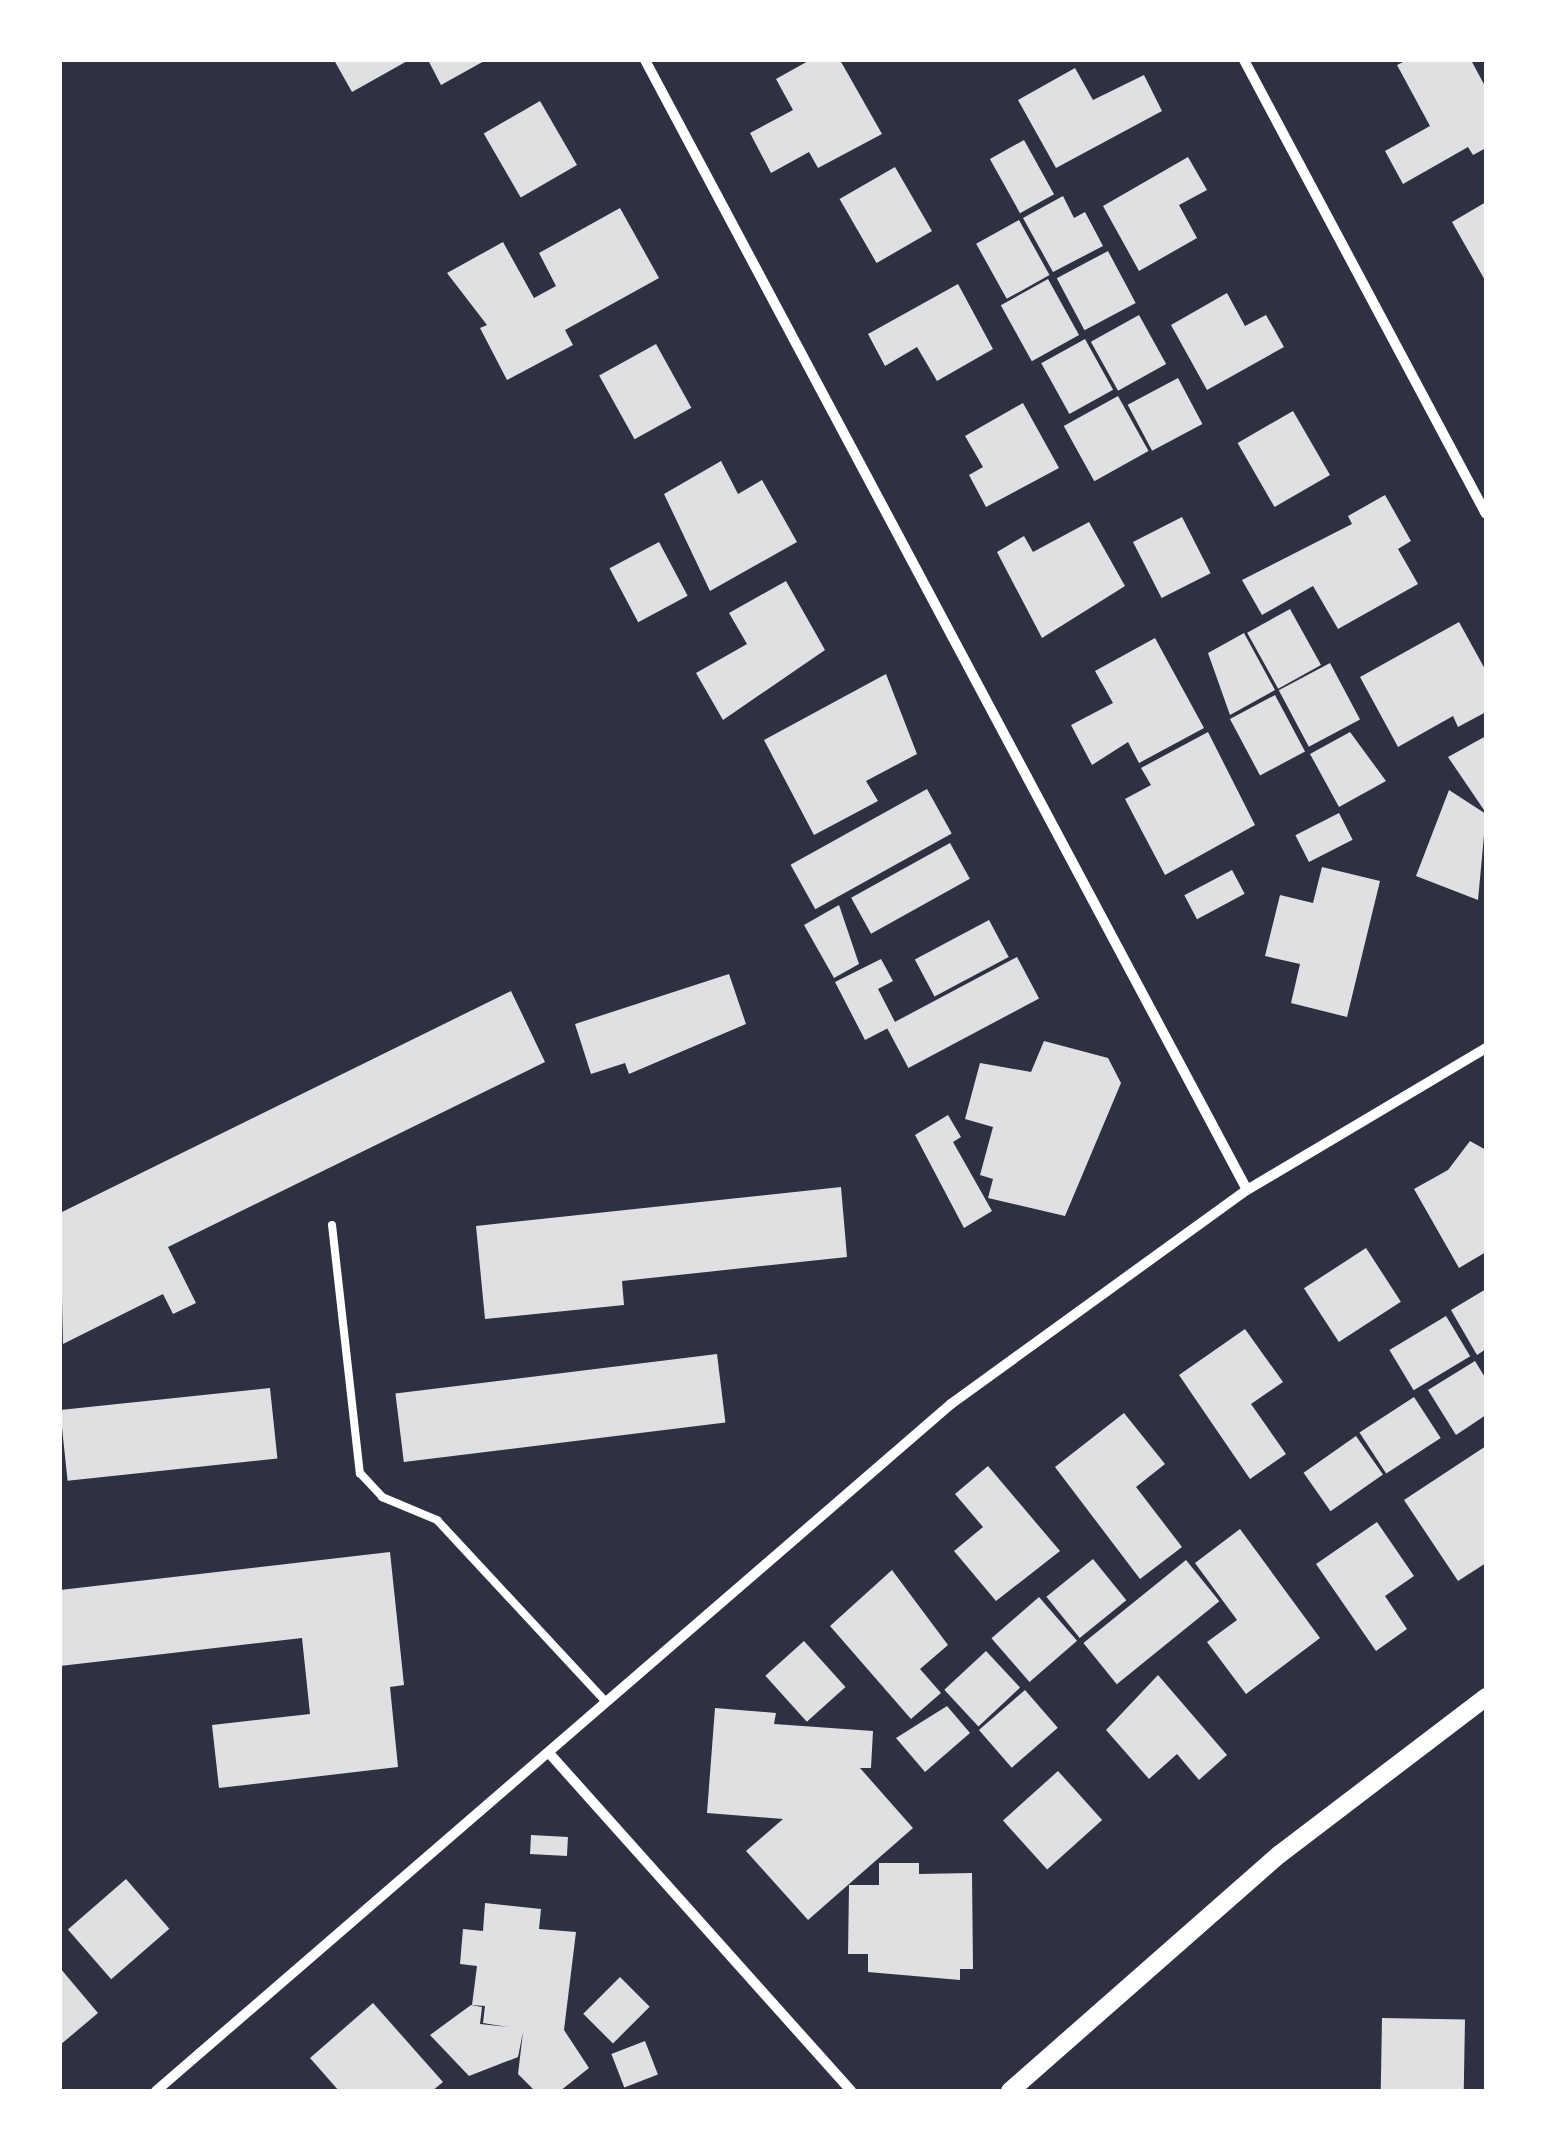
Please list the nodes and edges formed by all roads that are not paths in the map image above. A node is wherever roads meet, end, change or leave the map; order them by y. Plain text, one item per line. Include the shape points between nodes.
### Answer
1 (644, 60) edge
2 (1244, 60) edge
3 (1486, 514) edge
4 (1486, 1048) edge
5 (1247, 1190) junction
6 (332, 1225) dead end
7 (1486, 1697) edge
8 (605, 1702) junction
9 (548, 1753) junction
10 (156, 2091) edge
11 (851, 2091) edge
12 (1010, 2091) edge

1 - 5 street
2 - 3 street
4 - 5 street
5 - 8 street via 951,1404
6 - 8 lane via 360,1473 382,1498 437,1520
7 - 12 street via 1280,1854
8 - 9 street
9 - 10 street
9 - 11 street

